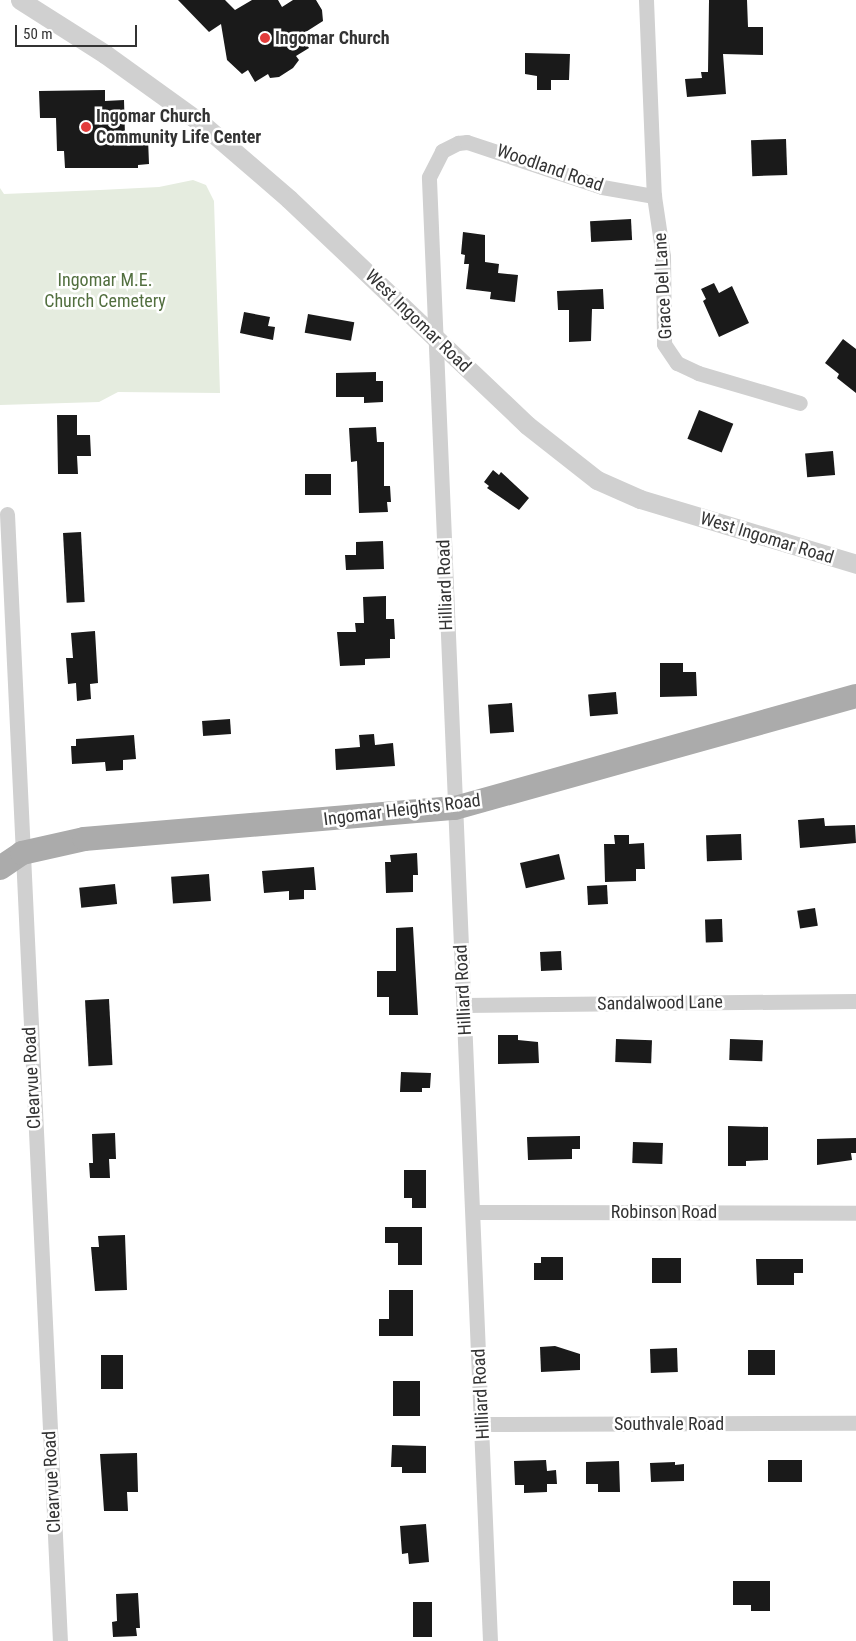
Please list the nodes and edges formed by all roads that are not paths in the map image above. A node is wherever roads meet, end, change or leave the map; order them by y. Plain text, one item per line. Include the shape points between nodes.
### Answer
1 (20, 0) edge
2 (646, 0) edge
3 (654, 196) junction
4 (435, 339) junction
5 (800, 403) dead end
6 (7, 514) dead end
7 (856, 564) edge
8 (856, 696) edge
9 (455, 808) junction
10 (22, 853) junction
11 (0, 868) edge
12 (856, 1001) edge
13 (464, 1004) junction
14 (472, 1212) junction
15 (856, 1213) edge
16 (483, 1424) junction
17 (856, 1424) edge
18 (60, 1641) edge
19 (490, 1641) edge

1 - 4 street, West Ingomar Road via 105,54 201,123 289,199
2 - 3 street
3 - 4 street, Woodland Road via 602,187 467,142 458,142 442,151 429,177
3 - 5 street, Grace Del Lane via 663,256 663,336 671,357 698,373
4 - 7 street, West Ingomar Road via 528,425 597,480 640,499
4 - 9 street, Hilliard Road
6 - 10 street, Clearvue Road
8 - 9 main road, Ingomar Heights Road
9 - 10 main road, Ingomar Heights Road via 84,839
9 - 13 street, Hilliard Road
10 - 11 main road, Ingomar Heights Road
10 - 18 street, Clearvue Road
12 - 13 street, Sandalwood Lane
13 - 14 street, Hilliard Road
14 - 15 street, Robinson Road
14 - 16 street, Hilliard Road
16 - 17 street, Southvale Road
16 - 19 street, Hilliard Road

